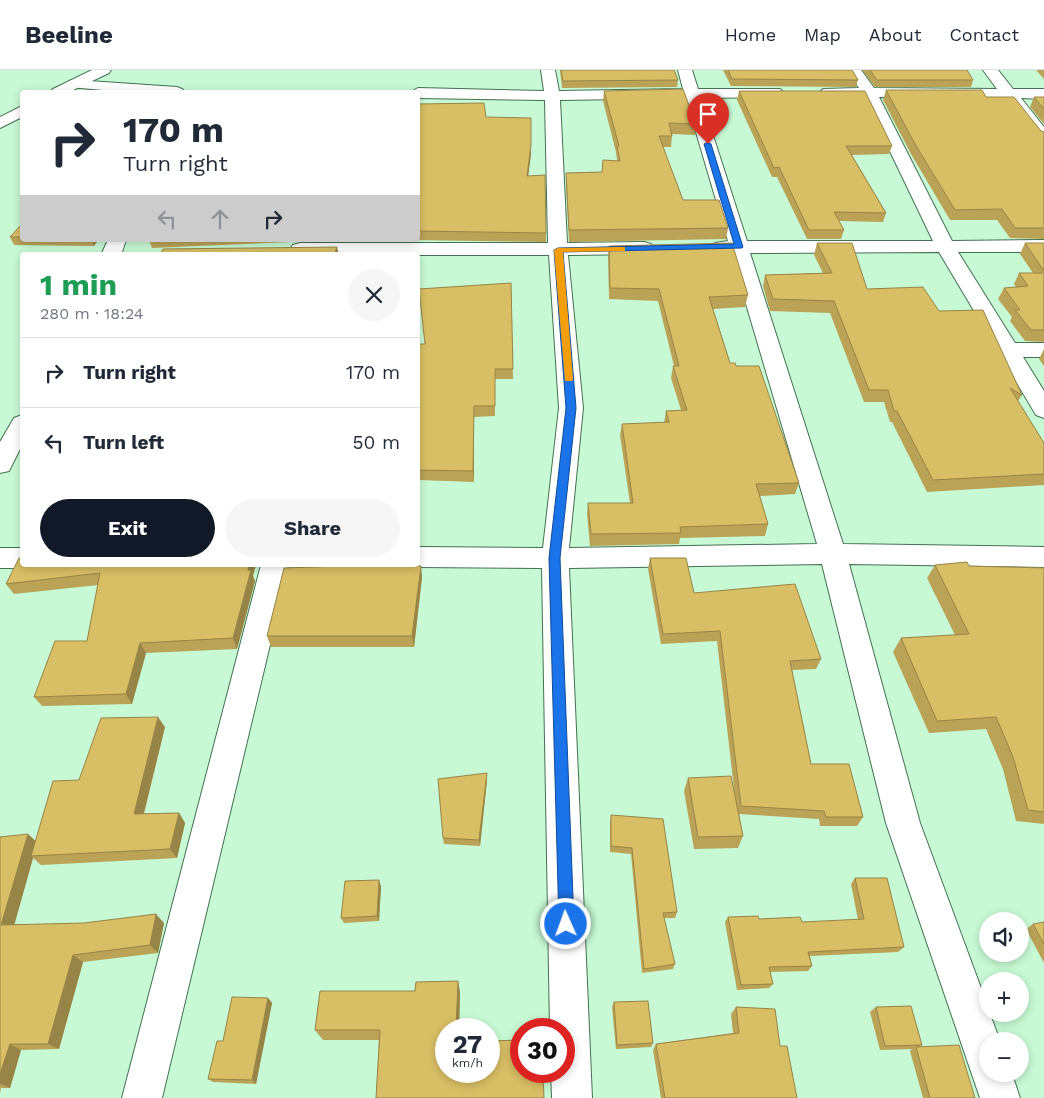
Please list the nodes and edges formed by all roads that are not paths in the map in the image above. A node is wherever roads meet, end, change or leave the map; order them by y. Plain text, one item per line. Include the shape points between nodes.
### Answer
1 (104, 70) edge
2 (854, 70) edge
3 (990, 70) edge
4 (688, 81) edge
5 (550, 83) edge
6 (74, 84) junction
7 (62, 90) edge
8 (151, 90) edge
9 (790, 92) edge
10 (810, 92) edge
11 (869, 92) junction
12 (420, 94) edge
13 (1007, 94) junction
14 (1044, 94) edge
15 (20, 112) edge
16 (0, 123) edge
17 (1044, 137) edge
18 (945, 246) junction
19 (1044, 246) edge
20 (701, 247) edge
21 (739, 247) junction
22 (353, 248) edge
23 (663, 248) edge
24 (284, 250) edge
25 (558, 250) junction
26 (1008, 350) junction
27 (1044, 350) edge
28 (1044, 410) edge
29 (20, 427) edge
30 (0, 465) edge
31 (833, 554) junction
32 (420, 557) edge
33 (1044, 557) edge
34 (0, 558) edge
35 (20, 558) edge
36 (555, 558) junction
37 (275, 567) edge
38 (979, 1037) edge
39 (995, 1082) edge
40 (142, 1098) edge
41 (572, 1098) edge
42 (1000, 1098) edge

1 - 6 main road
2 - 11 main road
3 - 13 main road
4 - 5 main road
4 - 9 main road
4 - 21 main road
5 - 12 main road
5 - 25 main road
6 - 7 main road
6 - 8 main road
10 - 11 main road
11 - 13 main road
11 - 18 main road
13 - 14 main road
13 - 17 main road
15 - 16 main road
18 - 19 main road
18 - 21 main road
18 - 26 main road
20 - 21 main road
21 - 31 main road
22 - 24 main road
22 - 25 main road
23 - 25 main road
25 - 36 main road via 571,408
26 - 27 main road
26 - 28 main road
29 - 30 main road
31 - 33 main road
31 - 36 main road
31 - 38 main road via 903,823
32 - 36 main road
34 - 35 main road
36 - 41 main road
37 - 40 main road
39 - 42 main road

